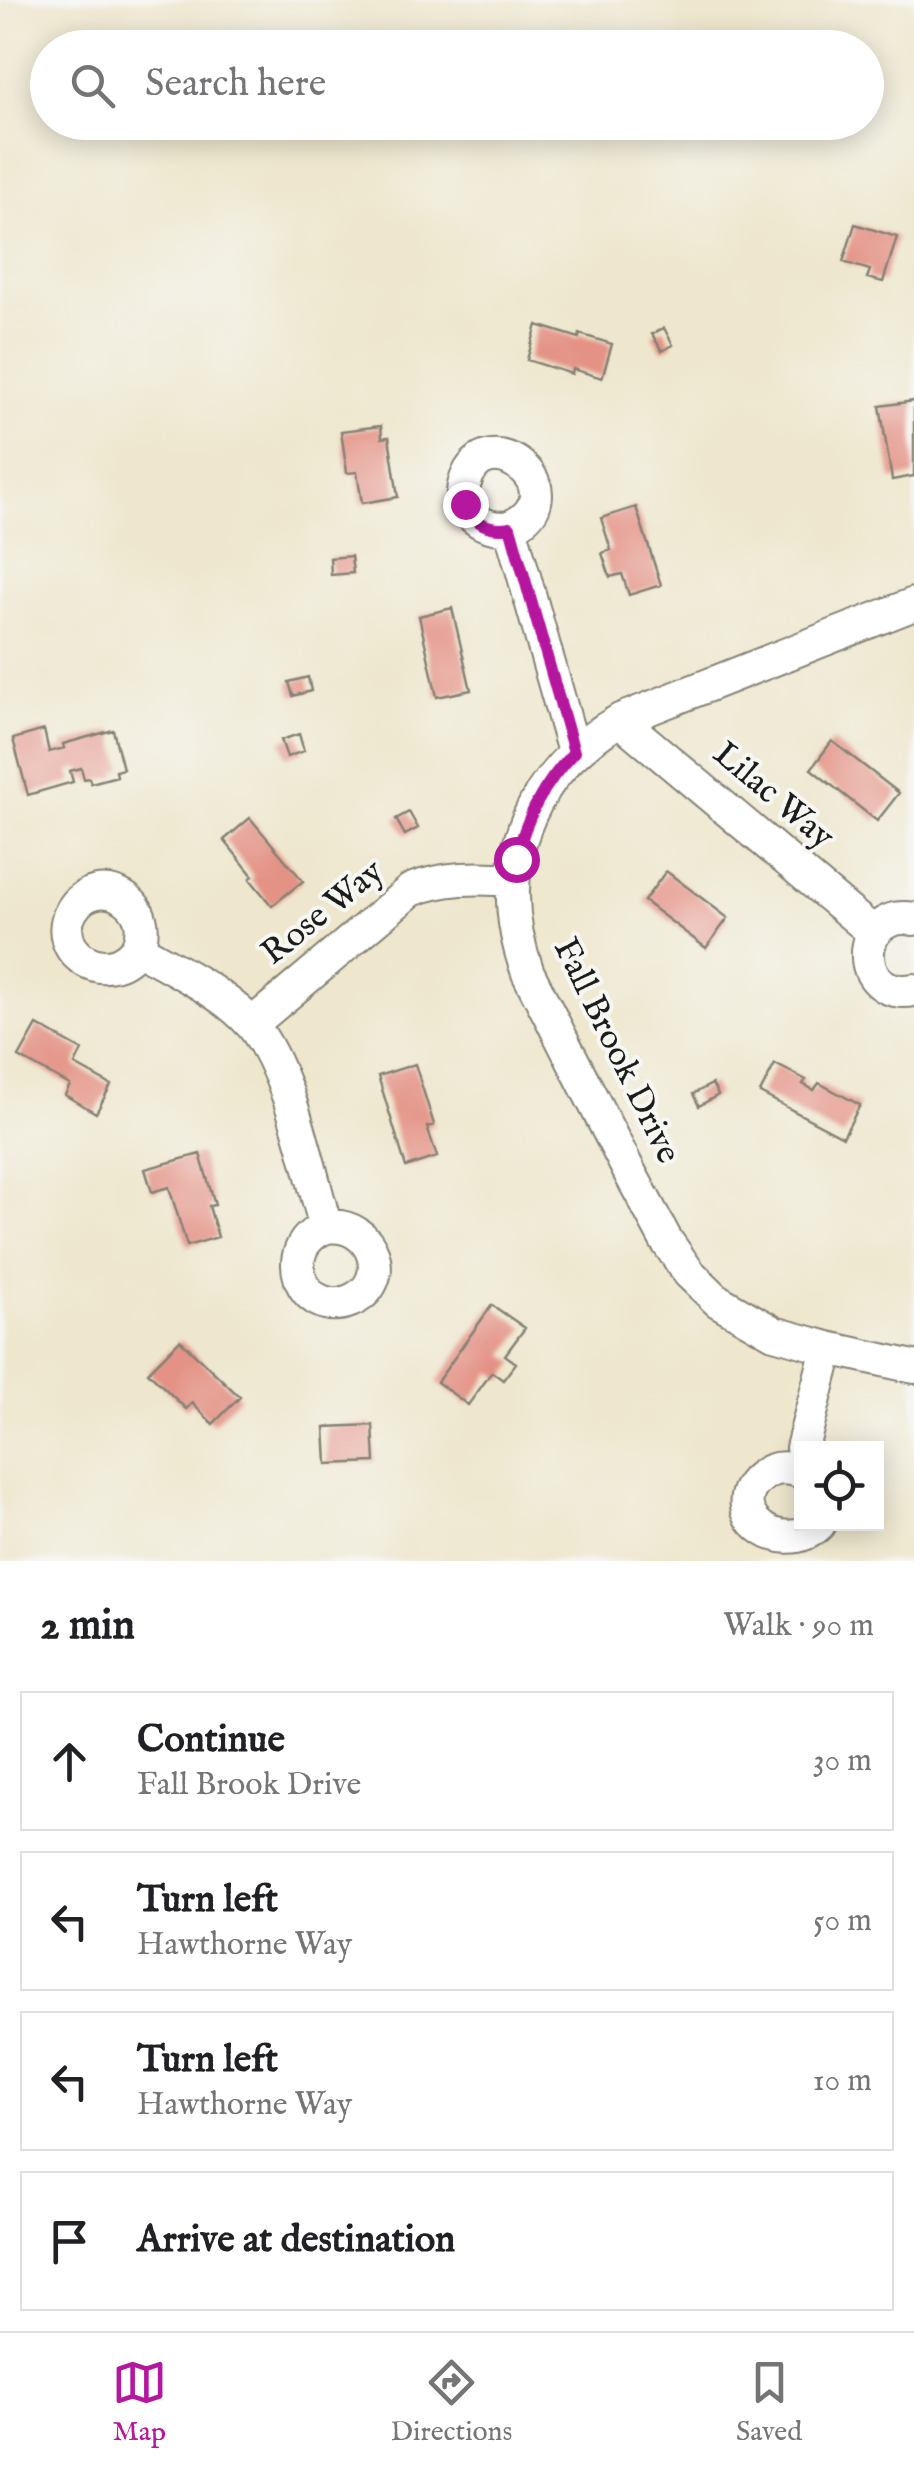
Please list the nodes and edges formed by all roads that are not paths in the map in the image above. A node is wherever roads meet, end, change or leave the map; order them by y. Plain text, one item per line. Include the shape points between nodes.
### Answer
1 (510, 527) dead end
2 (914, 604) edge
3 (620, 720) junction
4 (574, 752) junction
5 (513, 880) junction
6 (914, 919) edge
7 (874, 934) junction
8 (137, 948) dead end
9 (914, 990) edge
10 (252, 1024) junction
11 (326, 1227) dead end
12 (828, 1348) junction
13 (914, 1366) edge
14 (805, 1441) edge
15 (794, 1462) edge
16 (812, 1531) edge

1 - 4 street
2 - 3 street, Fall Brook Drive
3 - 4 street, Fall Brook Drive
3 - 7 street, Lilac Way
4 - 5 street, Fall Brook Drive via 536,801
5 - 10 street, Rose Way via 469,878 412,890
5 - 12 street, Fall Brook Drive via 515,927 528,973 666,1240 718,1301 774,1333
6 - 7 street via 891,920
7 - 9 street via 867,956 875,978 895,990
8 - 10 street via 210,990
10 - 11 street via 288,1098
12 - 13 street, Fall Brook Drive
12 - 14 street
15 - 16 street via 758,1480 747,1502 749,1518 779,1544 802,1541

